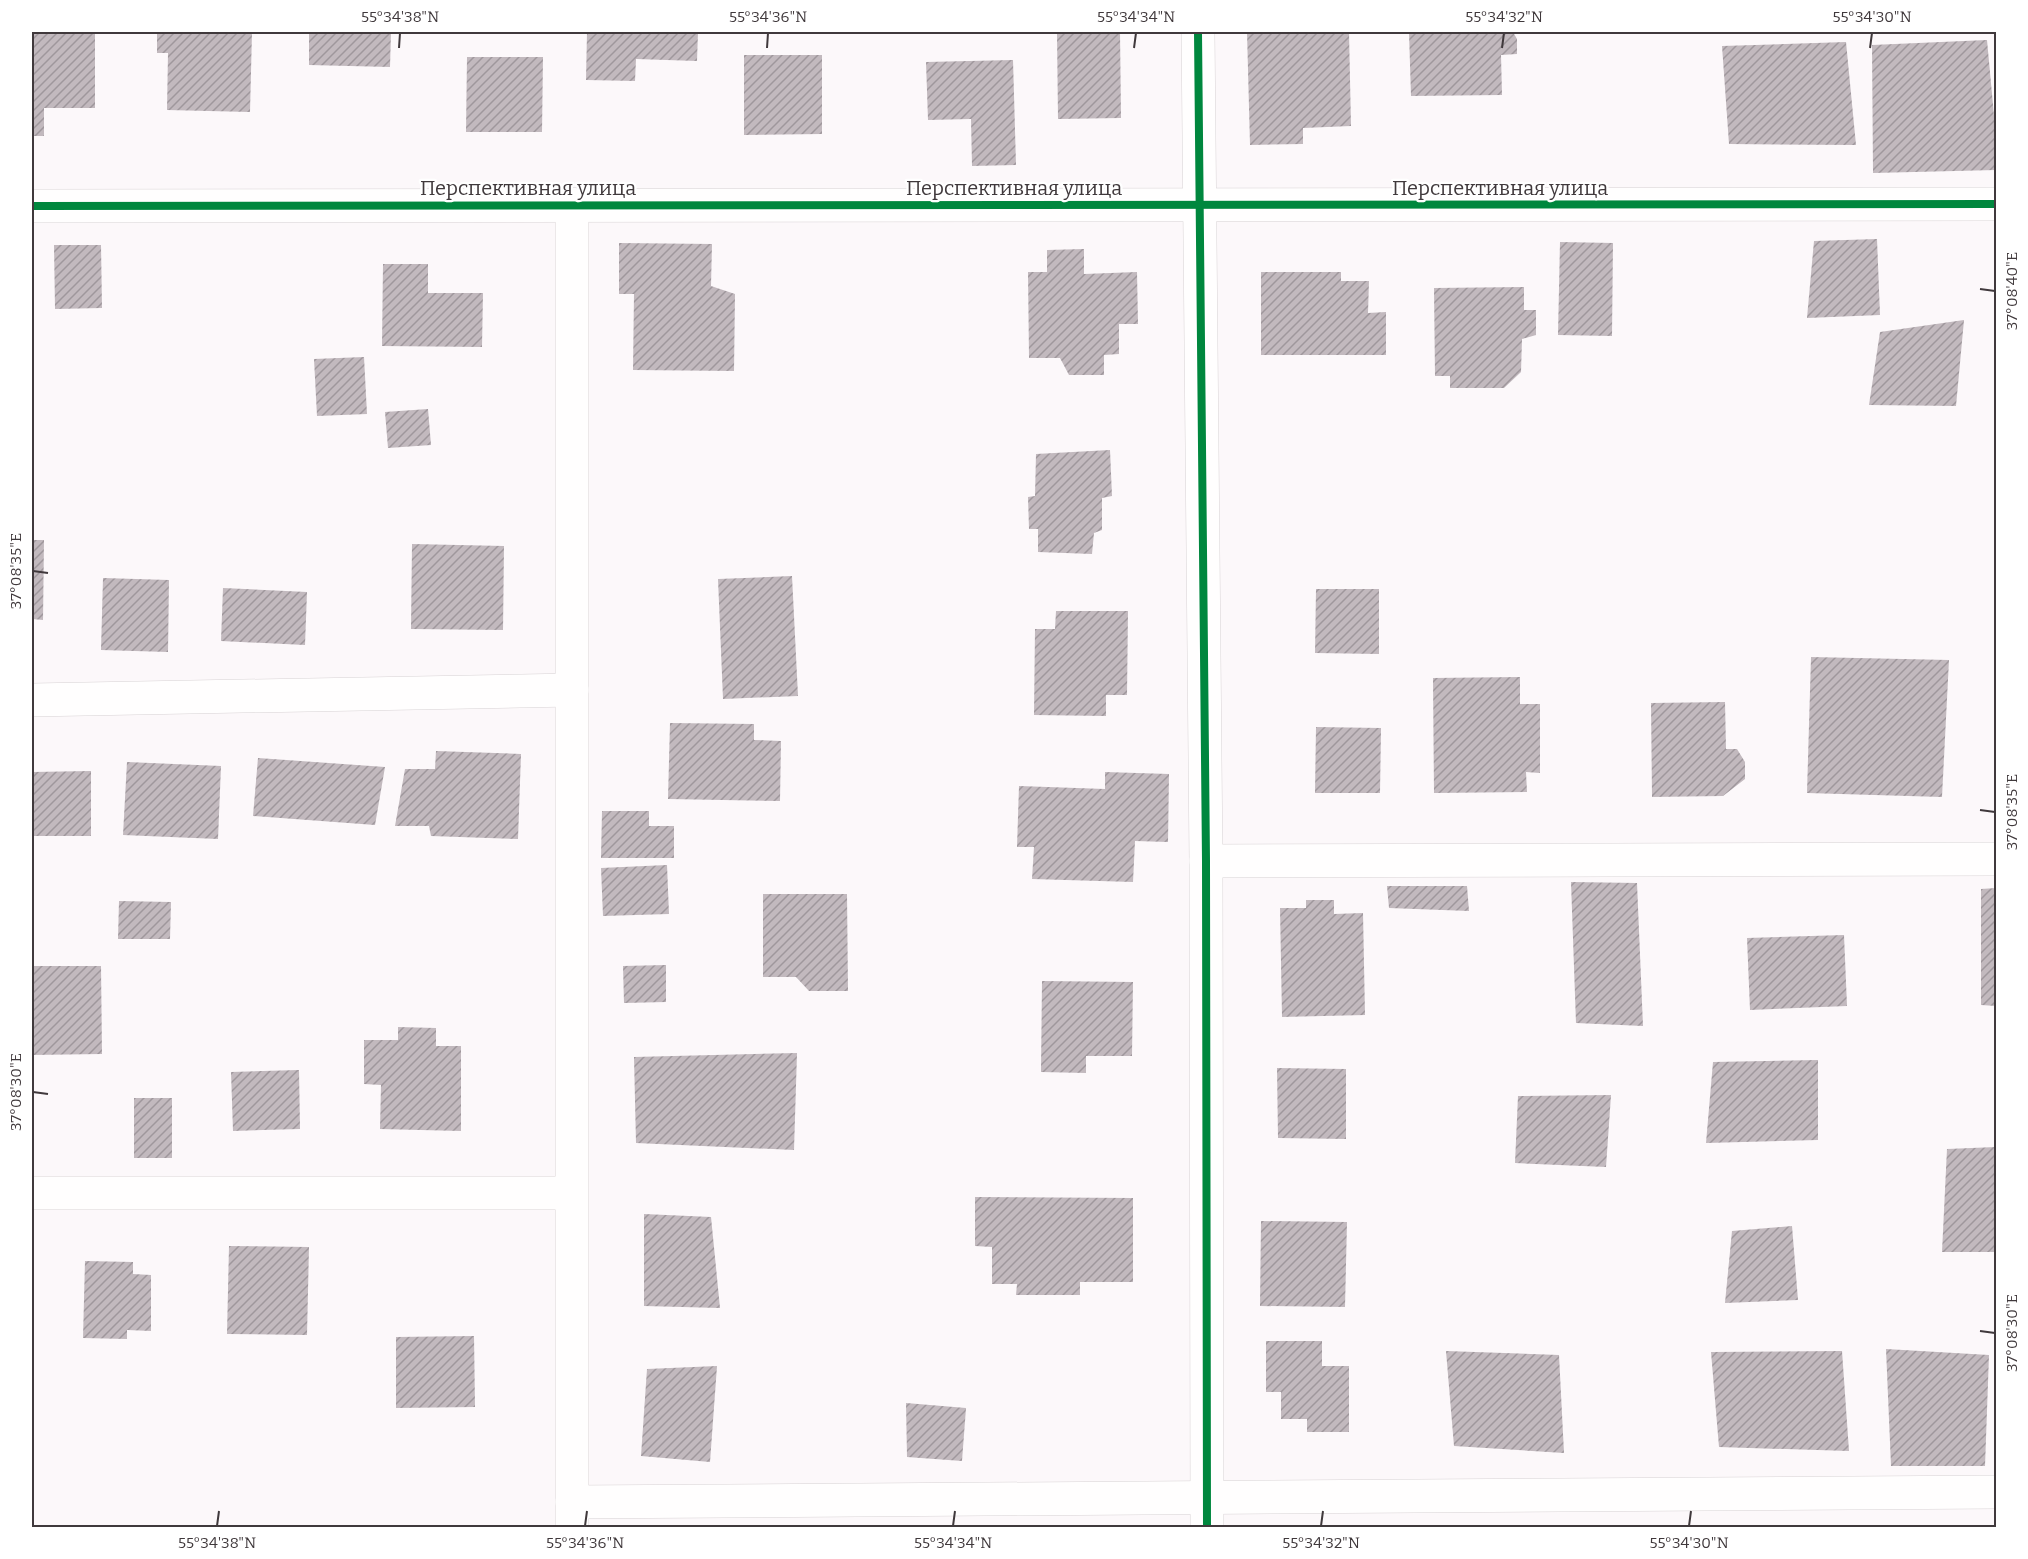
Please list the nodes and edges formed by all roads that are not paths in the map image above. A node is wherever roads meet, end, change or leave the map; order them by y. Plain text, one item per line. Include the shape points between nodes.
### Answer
1 (1198, 32) edge
2 (572, 204) junction
3 (1996, 204) edge
4 (1198, 205) junction
5 (32, 206) edge
6 (572, 690) junction
7 (32, 700) edge
8 (1996, 859) edge
9 (1206, 861) junction
10 (32, 1192) edge
11 (571, 1193) junction
12 (1996, 1492) edge
13 (1208, 1513) edge
14 (572, 1515) edge

1 - 4 street
2 - 4 street, Перспективная улица
2 - 5 street, Перспективная улица
2 - 6 street
3 - 4 street, Перспективная улица
4 - 9 street
6 - 7 street
6 - 11 street
8 - 9 street
9 - 13 street
10 - 11 street
11 - 14 street
12 - 13 street
13 - 14 street

